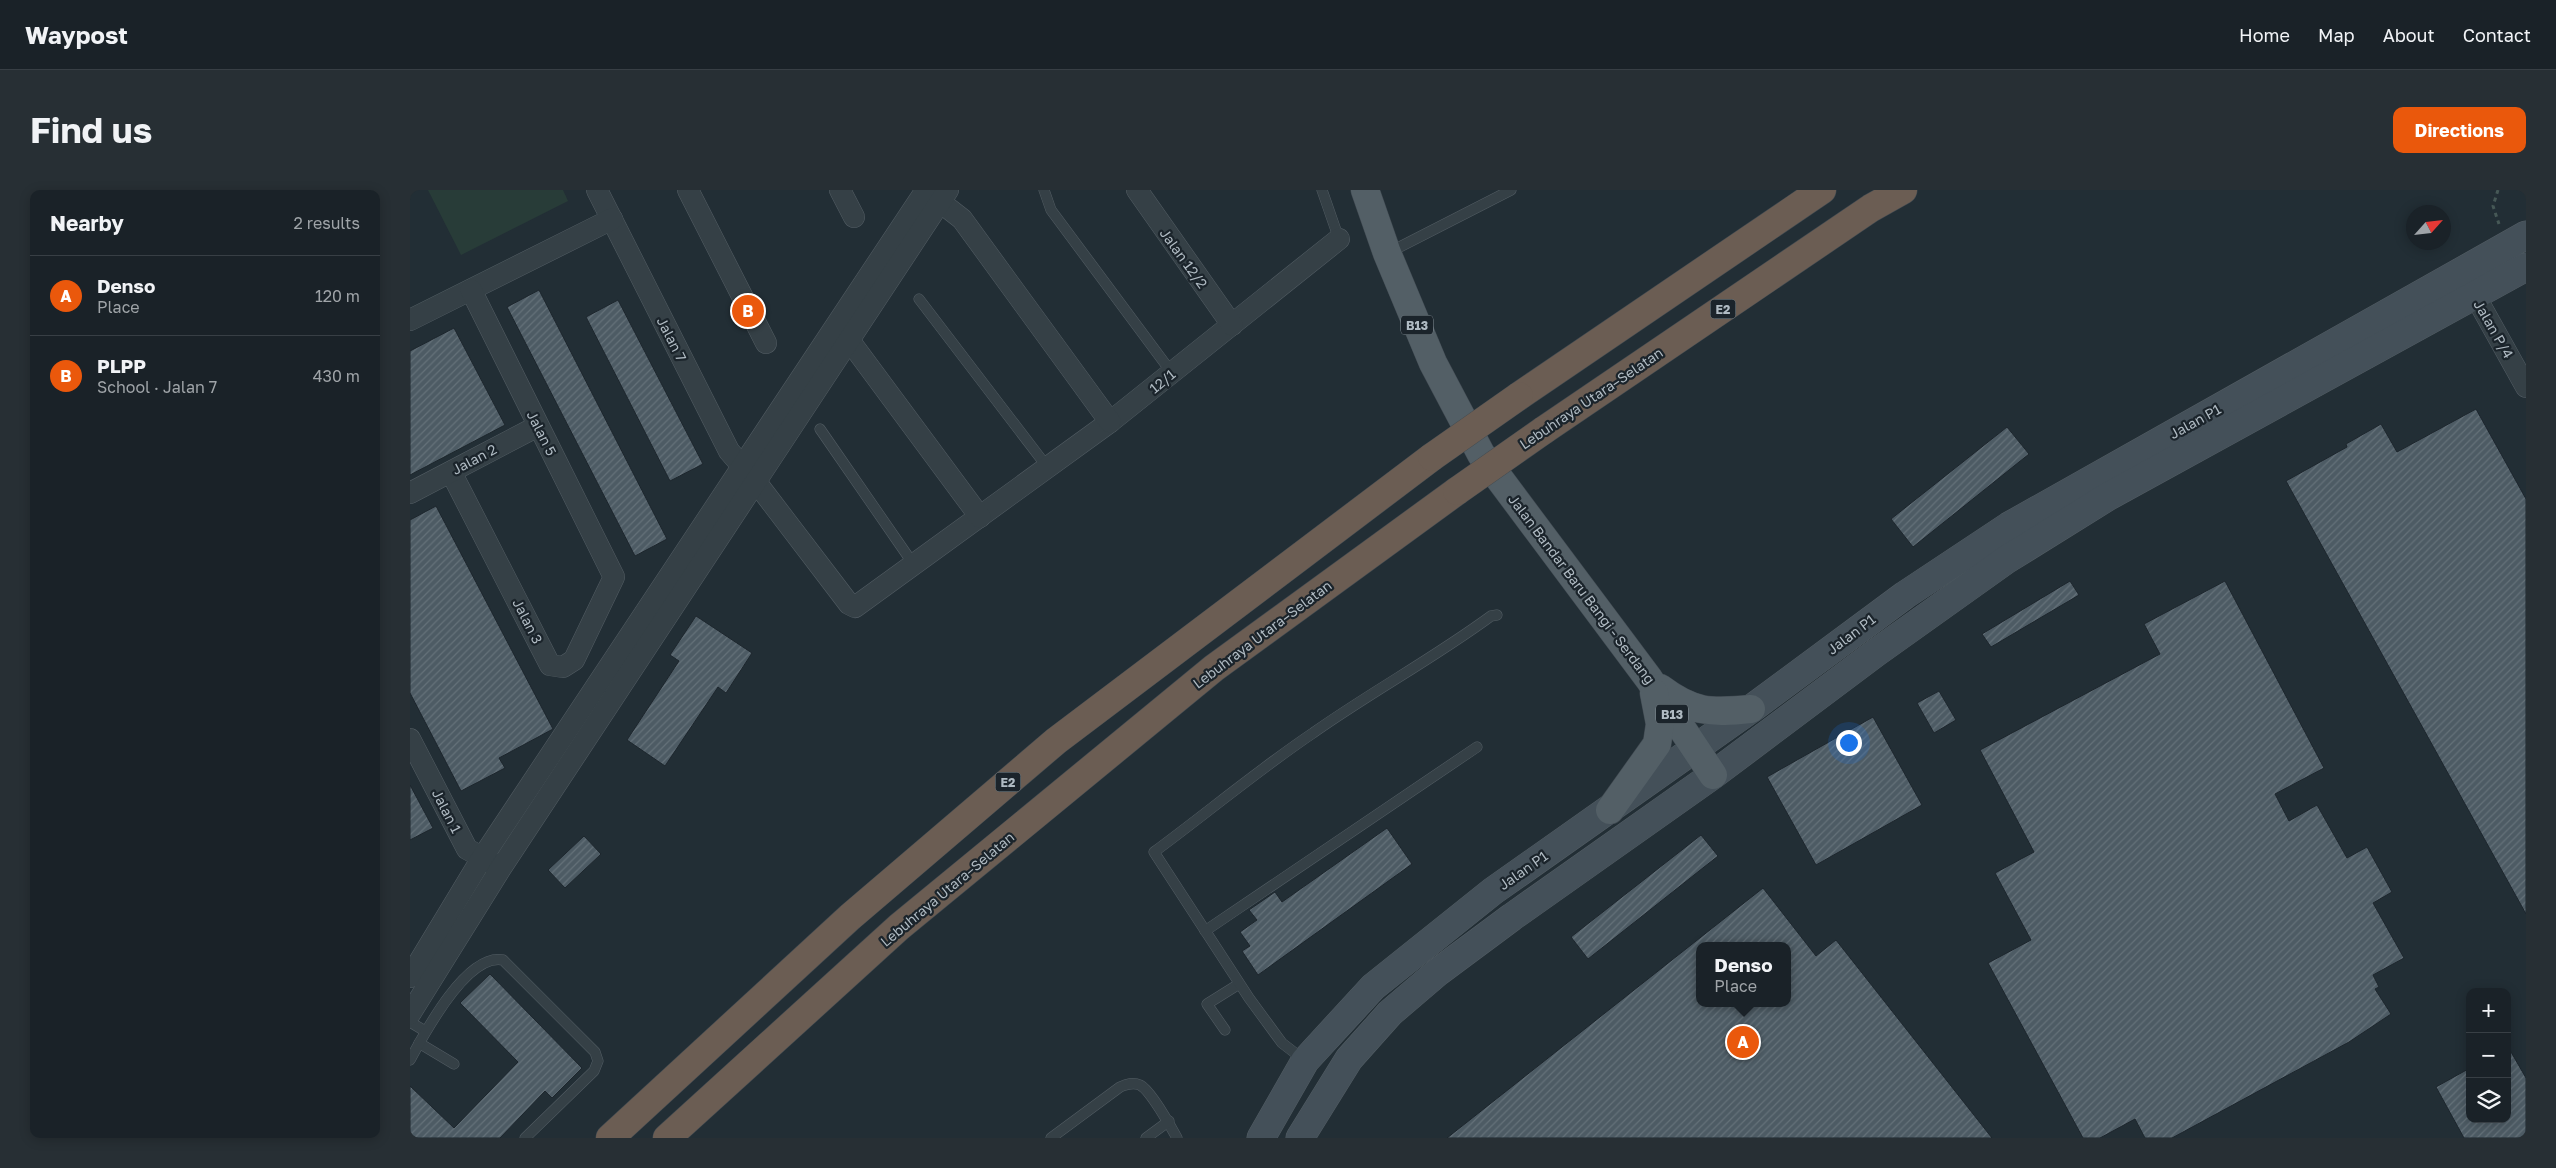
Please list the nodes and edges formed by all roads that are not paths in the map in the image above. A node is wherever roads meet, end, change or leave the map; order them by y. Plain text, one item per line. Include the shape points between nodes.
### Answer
1 (597, 190) edge
2 (688, 190) edge
3 (840, 190) edge
4 (1044, 190) edge
5 (1322, 190) edge
6 (1365, 190) edge
7 (1510, 190) edge
8 (1822, 190) edge
9 (1903, 190) edge
10 (1141, 192) edge
11 (935, 193) edge
12 (854, 217) dead end
13 (612, 219) junction
14 (1339, 239) joint
15 (2518, 240) edge
16 (1387, 253) junction
17 (2526, 267) edge
18 (2461, 272) junction
19 (471, 290) junction
20 (2474, 296) junction
21 (919, 299) dead end
22 (410, 320) edge
23 (1232, 324) junction
24 (849, 340) junction
25 (766, 343) dead end
26 (1172, 373) junction
27 (2526, 387) edge
28 (1110, 422) junction
29 (538, 426) junction
30 (820, 429) dead end
31 (1048, 468) junction
32 (450, 472) junction
33 (749, 474) junction
34 (410, 493) edge
35 (980, 517) junction
36 (914, 565) junction
37 (614, 577) joint
38 (1913, 608) junction
39 (1497, 615) dead end
40 (1649, 679) junction
41 (1751, 709) junction
42 (410, 739) edge
43 (1477, 747) dead end
44 (1695, 748) junction
45 (1713, 775) junction
46 (1610, 810) junction
47 (482, 858) junction
48 (501, 868) junction
49 (1503, 904) junction
50 (1205, 931) junction
51 (410, 977) edge
52 (1239, 984) junction
53 (410, 1014) edge
54 (410, 1022) edge
55 (1225, 1030) dead end
56 (425, 1031) junction
57 (419, 1043) junction
58 (410, 1060) edge
59 (1305, 1061) junction
60 (454, 1064) dead end
61 (1169, 1121) junction
62 (526, 1138) edge
63 (610, 1138) edge
64 (667, 1138) edge
65 (1051, 1138) edge
66 (1146, 1138) edge
67 (1177, 1138) edge
68 (1261, 1138) edge
69 (1300, 1138) edge

1 - 13 street, Jalan 7
2 - 25 street
3 - 12 street
4 - 26 lane via 1051,210
5 - 14 lane
6 - 16 main road, B13
7 - 16 lane
8 - 63 highway, E2, bridge via 1432,458 1056,740 850,917
9 - 64 highway, Lebuhraya Utara–Selatan / E2, bridge via 1871,208 1544,430 1206,674 899,927
10 - 23 street, Jalan 12/2
11 - 24 street
11 - 28 street via 962,219
11 - 33 street
13 - 19 street
13 - 33 street, Jalan 7 via 729,451
14 - 23 street, 12/1
15 - 18 main road, Jalan P1
16 - 40 main road, Jalan Bandar Baru Bangi - Serdang / B13 via 1433,363 1481,454
17 - 20 main road, Jalan P1
18 - 20 street, Jalan P/4
18 - 38 main road, Jalan P1 via 2009,526
19 - 22 street
19 - 29 street, Jalan 5
20 - 27 street, Jalan P/4
20 - 38 main road, Jalan P1 via 2109,496 2006,560
21 - 31 lane
23 - 26 street, 12/1
24 - 33 street
24 - 35 street
26 - 28 street, 12/1
28 - 31 street, 12/1
29 - 32 street, Jalan 2
29 - 37 street, Jalan 5
30 - 36 lane
31 - 35 street, 12/1
32 - 34 street, Jalan 2
32 - 37 street, Jalan 3 via 550,665 563,667 574,660
33 - 36 street, Jalan 7 via 849,604 855,607
33 - 47 street
33 - 48 street
35 - 36 street, 12/1
38 - 41 main road, Jalan P1
38 - 45 main road, Jalan P1
39 - 50 lane via 1313,732 1154,852
40 - 41 main road via 1677,701 1705,711
40 - 44 main road, Jalan Bandar Baru Bangi - Serdang / B13
40 - 46 main road via 1660,724 1657,744
41 - 44 main road, Jalan P1
42 - 47 street, Jalan 1 via 467,849
43 - 50 lane
44 - 45 main road, Jalan Bandar Baru Bangi - Serdang / B13
44 - 46 main road, Jalan P1
45 - 49 main road, Jalan P1
46 - 49 main road, Jalan P1
47 - 48 street, Jalan 1
47 - 51 street
48 - 53 street
49 - 59 main road, Jalan P1 via 1373,987
49 - 69 main road, Jalan P1 via 1438,972 1390,1013 1349,1059
50 - 52 lane
52 - 55 lane via 1208,1004
52 - 59 lane via 1282,1043
54 - 56 lane
56 - 57 lane
56 - 62 lane via 464,978 482,962 493,958 503,960 595,1052 598,1061 594,1072
57 - 58 lane
57 - 60 lane
59 - 68 main road, Jalan P1
61 - 65 lane via 1142,1086 1131,1083 1120,1087
61 - 66 lane
61 - 67 lane

